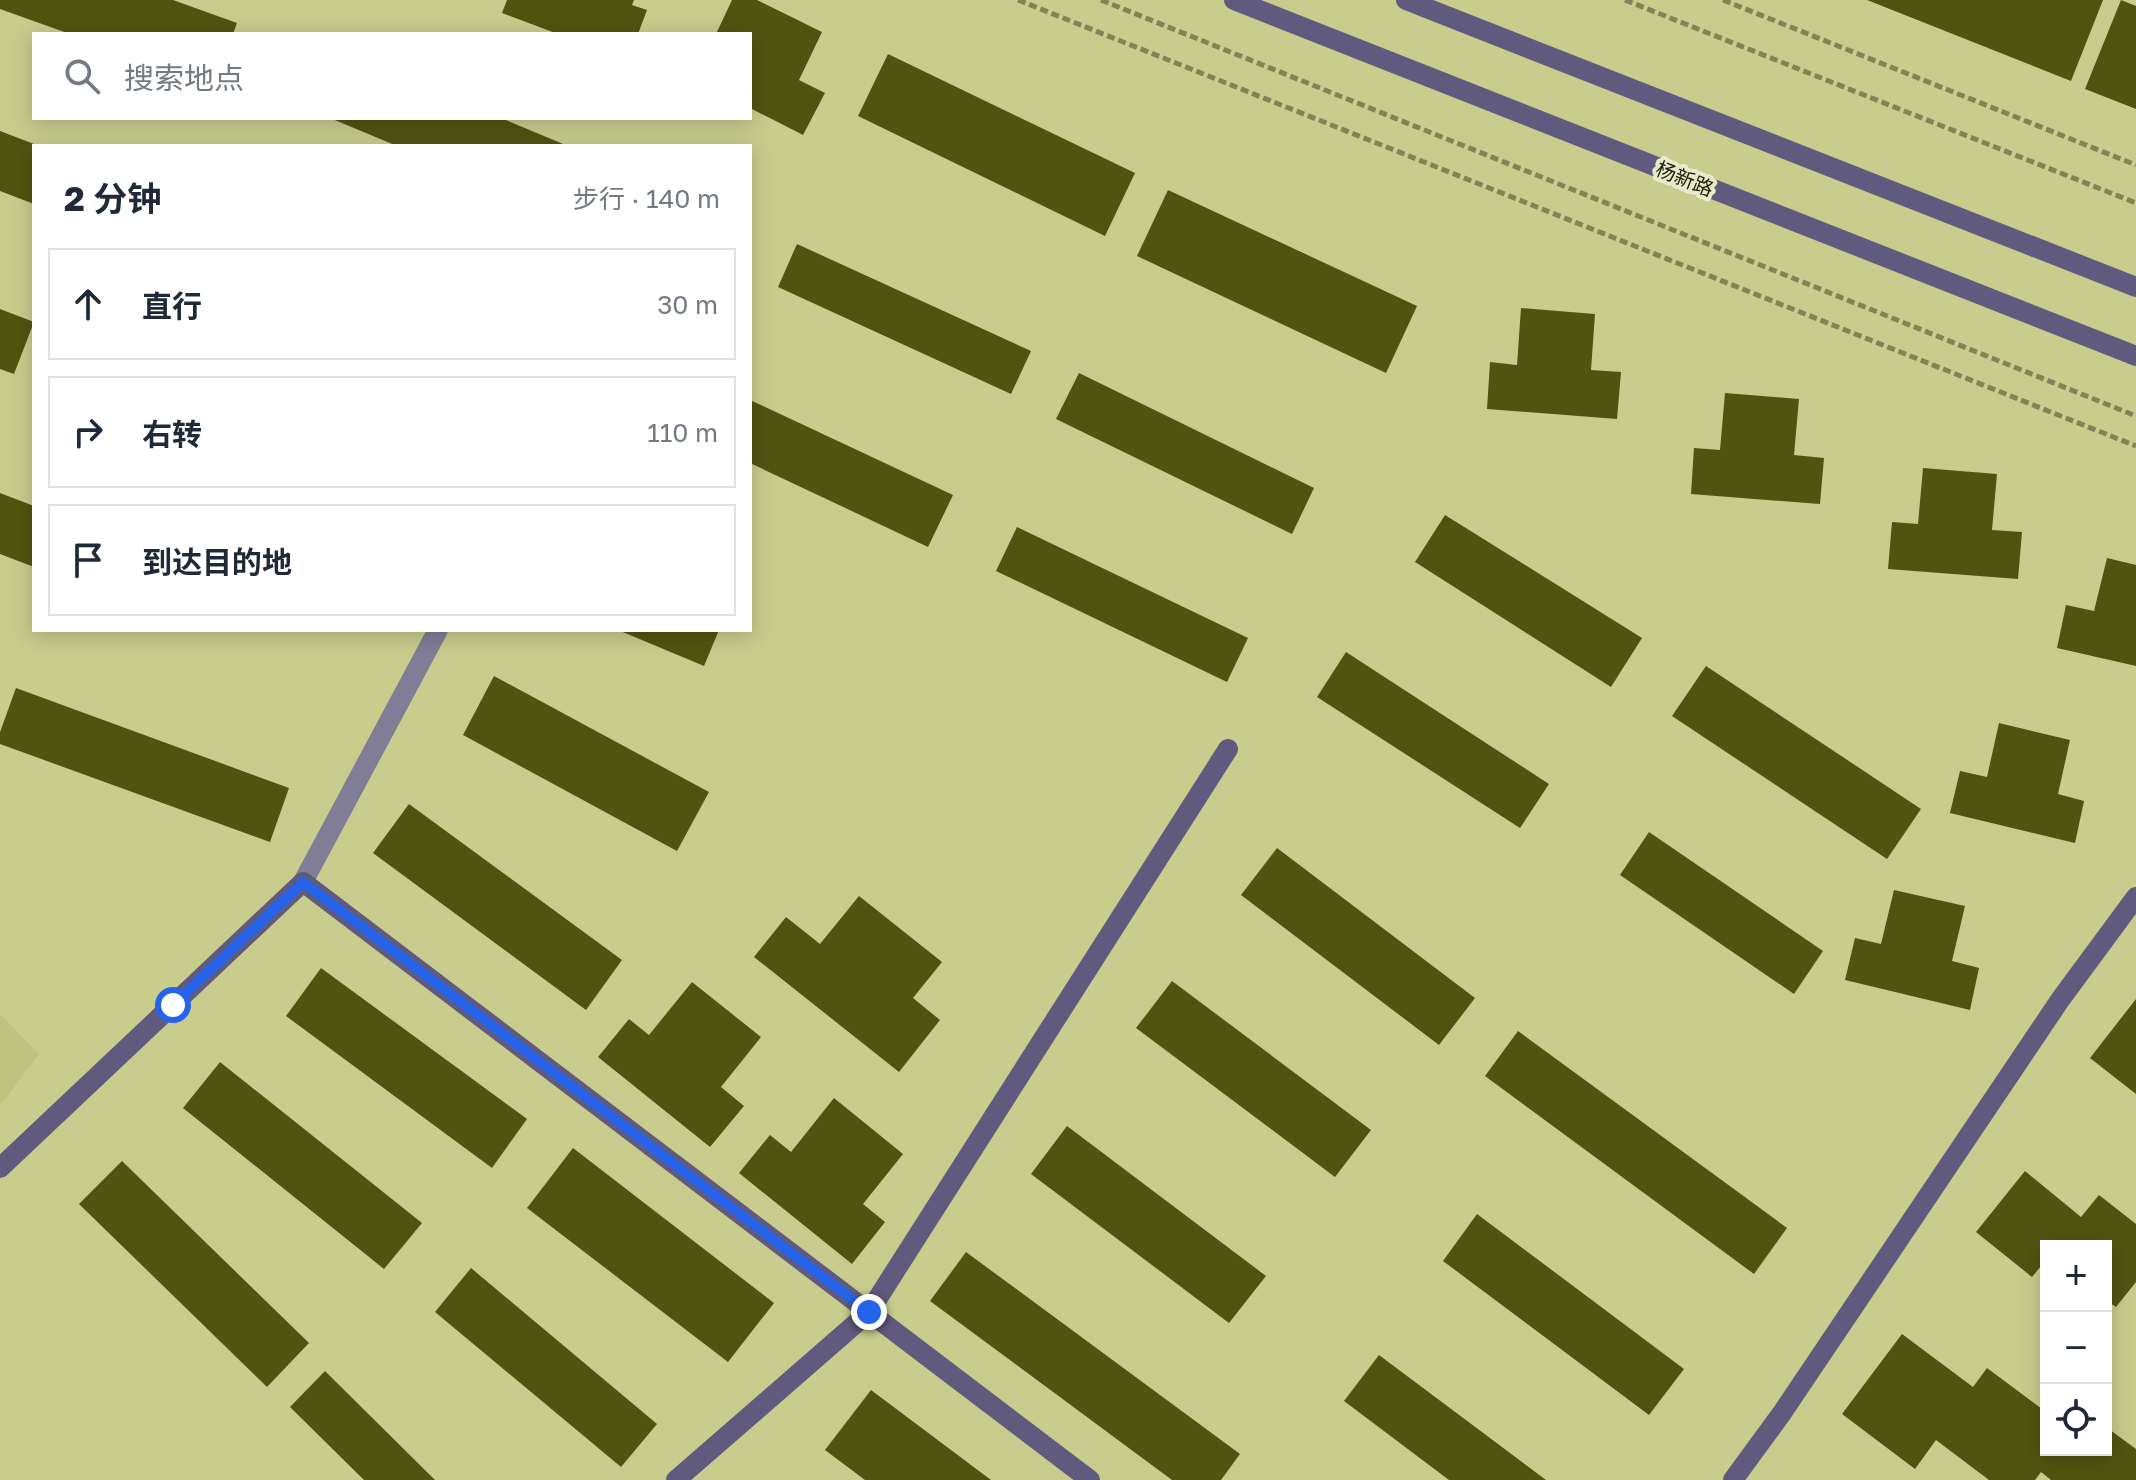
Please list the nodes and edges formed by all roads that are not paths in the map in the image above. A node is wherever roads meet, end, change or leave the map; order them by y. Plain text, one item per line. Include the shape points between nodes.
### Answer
1 (1234, 0) edge
2 (1406, 0) edge
3 (2136, 287) edge
4 (2136, 356) edge
5 (437, 632) edge
6 (1228, 749) dead end
7 (303, 882) junction
8 (2136, 897) edge
9 (0, 1168) edge
10 (869, 1312) junction
11 (676, 1480) edge
12 (1090, 1480) edge
13 (1733, 1480) edge

1 - 4 street, 杨新路
2 - 3 street
5 - 7 street
6 - 10 street
7 - 9 street
7 - 10 street
8 - 13 street
10 - 11 street
10 - 12 street

